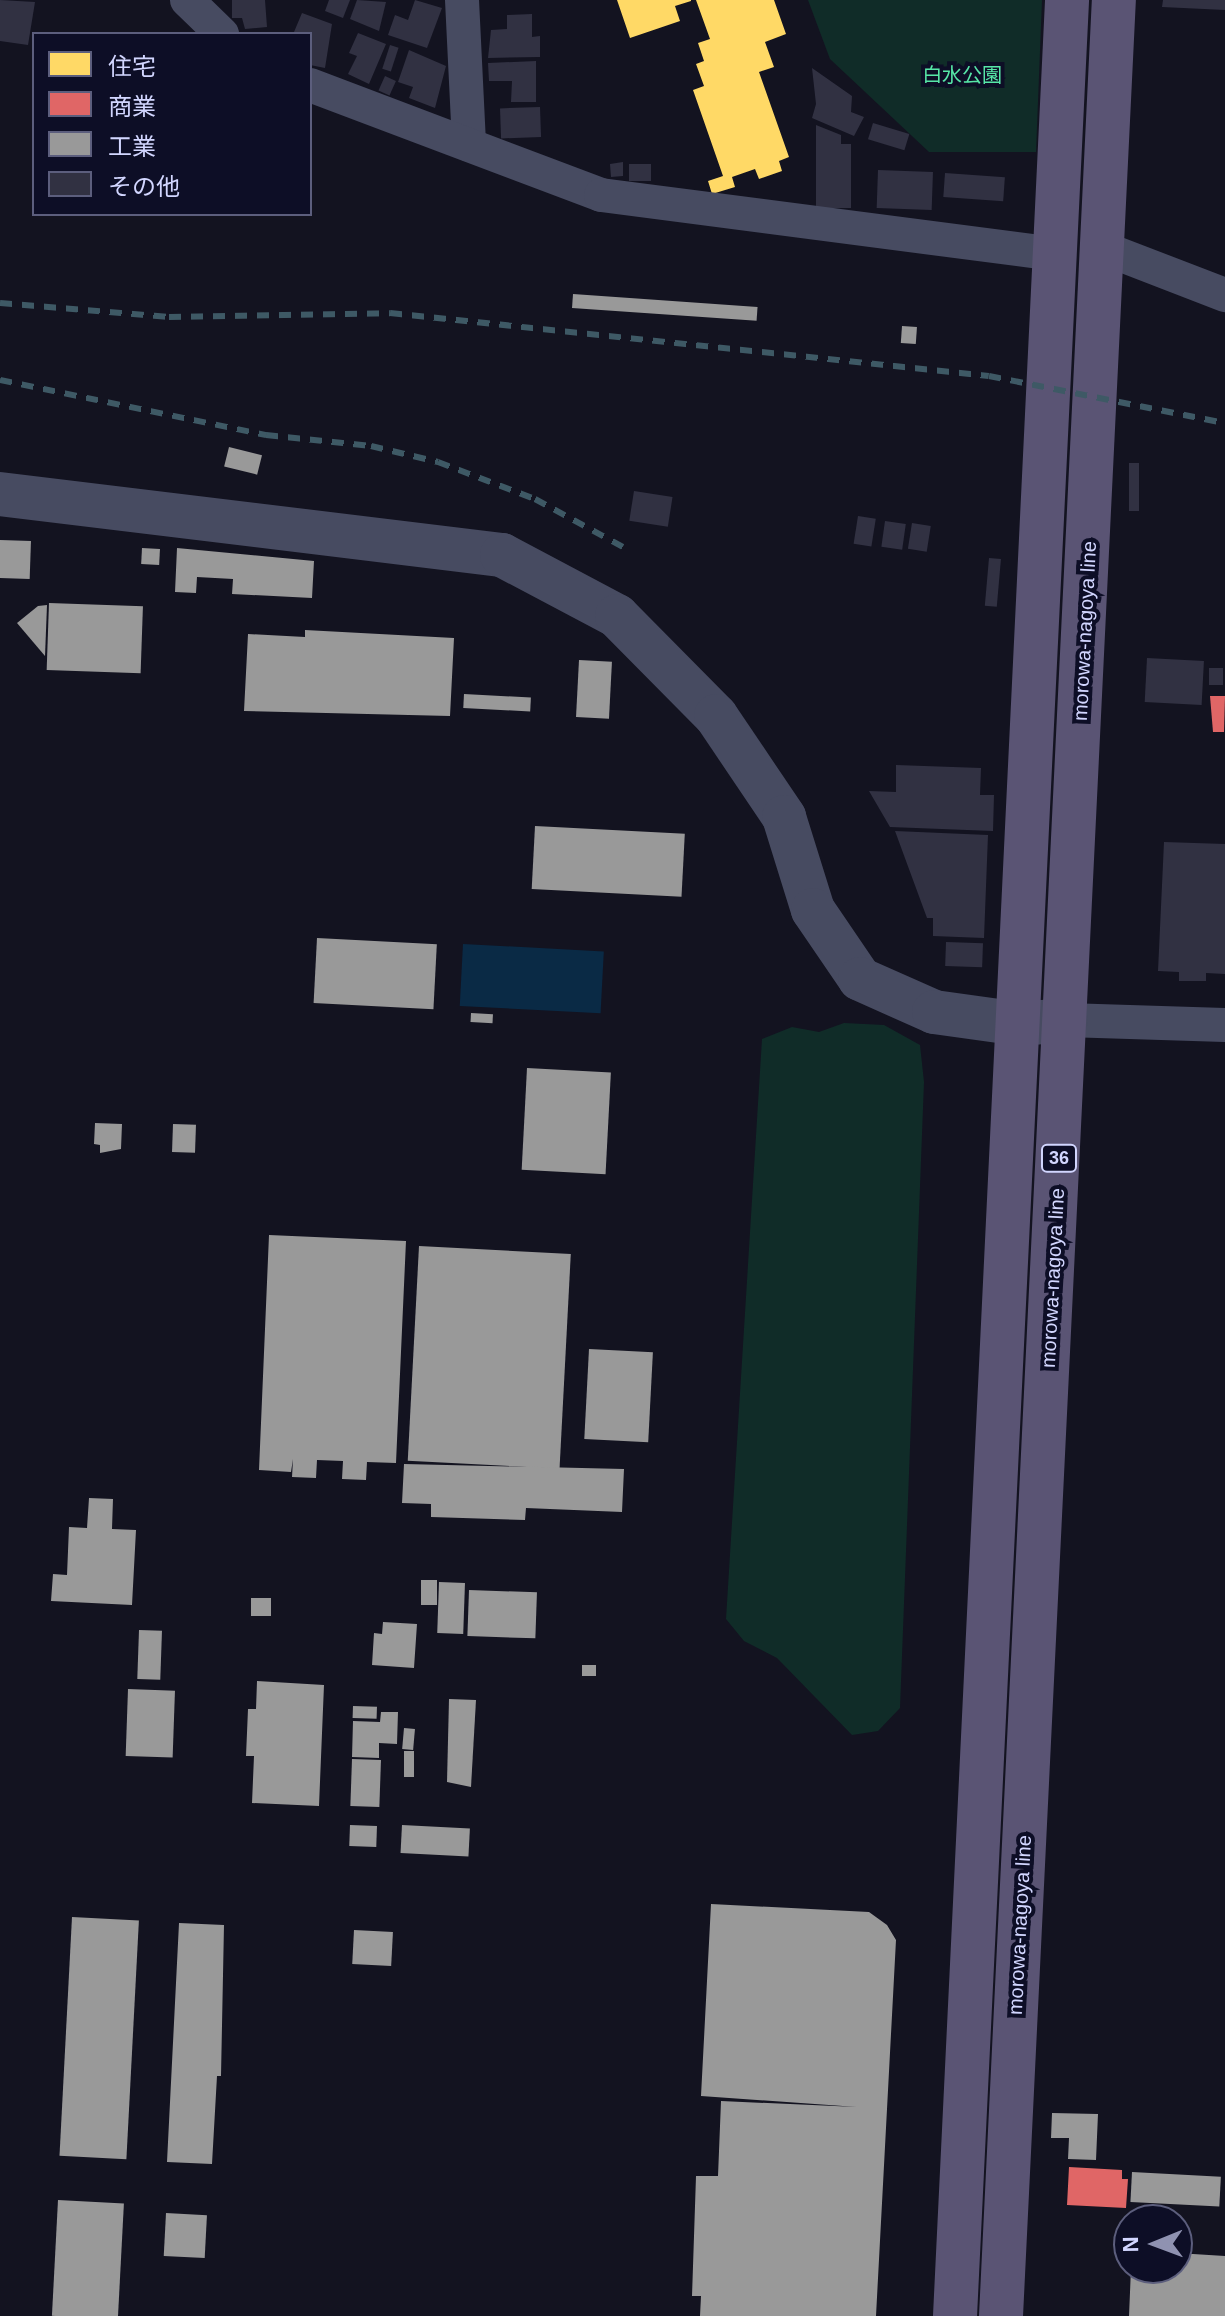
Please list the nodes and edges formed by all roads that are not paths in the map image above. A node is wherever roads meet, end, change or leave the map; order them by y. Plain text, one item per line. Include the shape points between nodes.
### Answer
1 (187, 0) edge
2 (462, 0) edge
3 (1067, 0) edge
4 (1114, 0) edge
5 (220, 32) edge
6 (312, 86) edge
7 (469, 145) junction
8 (1103, 248) junction
9 (1056, 254) junction
10 (1225, 295) edge
11 (0, 494) edge
12 (1066, 1020) junction
13 (1020, 1024) junction
14 (1225, 1025) edge
15 (955, 2316) edge
16 (1001, 2316) edge

1 - 5 street
2 - 7 street
3 - 9 main road, 36
4 - 8 main road, morowa-nagoya line / 36
6 - 7 street
7 - 9 street via 601,195
8 - 10 street
8 - 12 main road, morowa-nagoya line / 36
9 - 13 main road, 36
11 - 13 street via 502,555 617,616 716,716 784,817 813,910 860,979 934,1012
12 - 13 street
12 - 14 street
12 - 16 main road, morowa-nagoya line / 36
13 - 15 main road, 36

